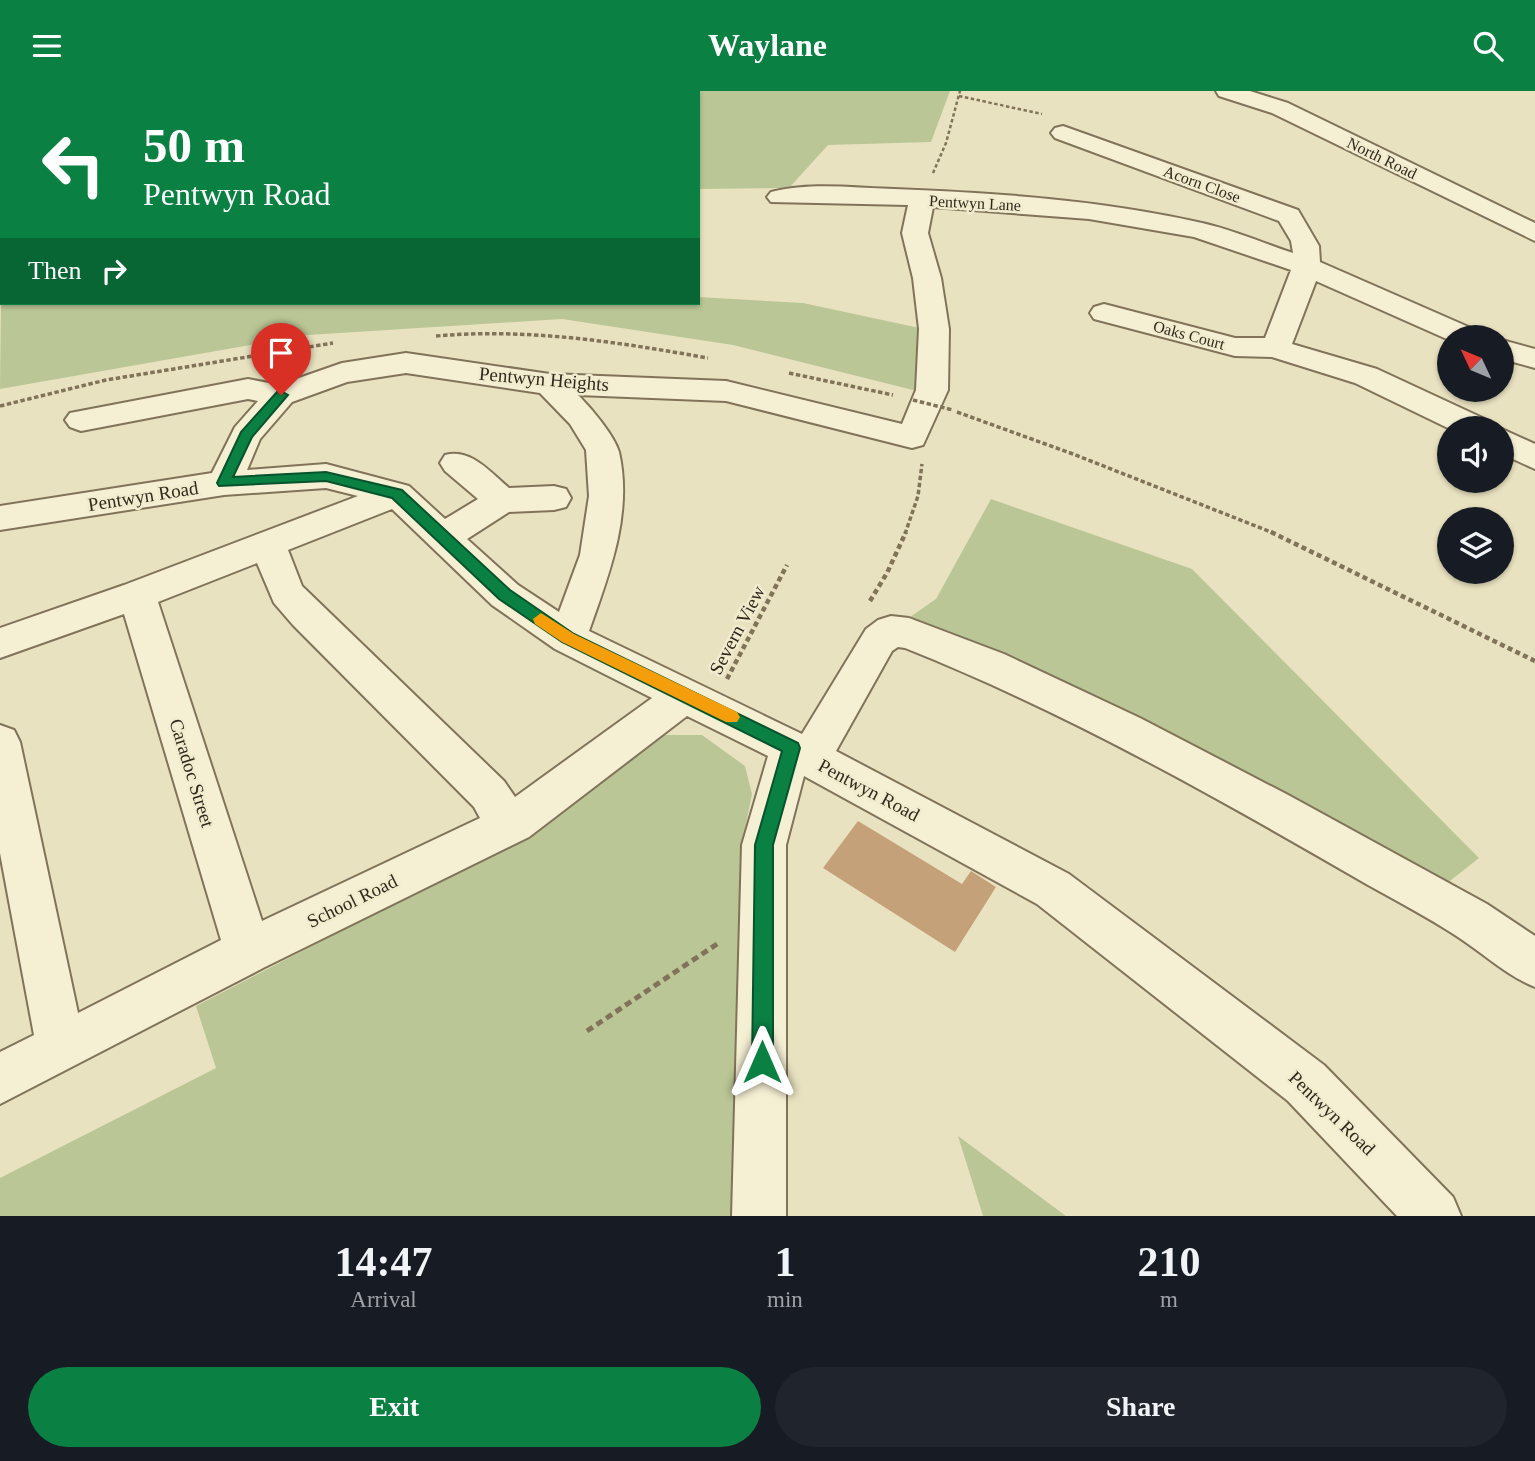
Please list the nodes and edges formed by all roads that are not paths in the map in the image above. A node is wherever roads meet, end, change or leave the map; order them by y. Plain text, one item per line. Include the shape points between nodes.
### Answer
1 (1227, 91) edge
2 (1063, 133) road end
3 (780, 197) dead end
4 (922, 198) junction
5 (1535, 233) edge
6 (1305, 266) junction
7 (1104, 313) dead end
8 (1440, 325) edge
9 (1275, 348) junction
10 (1514, 353) edge
11 (1535, 359) edge
12 (551, 384) junction
13 (281, 395) junction
14 (1451, 416) edge
15 (81, 420) dead end
16 (912, 437) joint
17 (1514, 447) edge
18 (1535, 458) edge
19 (457, 463) dead end
20 (224, 483) junction
21 (397, 494) junction
22 (554, 498) dead end
23 (502, 500) junction
24 (0, 518) edge
25 (443, 537) junction
26 (268, 545) junction
27 (137, 595) junction
28 (568, 638) junction
29 (0, 643) edge
30 (699, 701) junction
31 (0, 742) edge
32 (801, 753) junction
33 (514, 823) junction
34 (248, 951) junction
35 (1535, 964) edge
36 (61, 1048) junction
37 (0, 1079) edge
38 (759, 1216) edge
39 (1434, 1216) edge

1 - 5 street, North Road via 1280,108
2 - 6 street, Acorn Close via 1289,216 1307,249
3 - 4 street
4 - 6 street, Pentwyn Lane via 1089,211 1199,230
4 - 16 street, Pentwyn Lane via 915,233 934,329 932,390
6 - 8 street, Pentwyn Lane
6 - 9 street via 1286,330
7 - 9 street, Oaks Court via 1235,347
9 - 14 street, Oaks Court via 1366,376
10 - 11 street
12 - 13 street, Pentwyn Heights via 406,363 342,373
12 - 16 street, Pentwyn Heights via 726,391
12 - 28 street via 581,417 602,450 606,495 598,555
13 - 15 street via 248,389
13 - 20 street, Pentwyn Heights via 246,435
17 - 18 street
19 - 23 street
20 - 21 street, Pentwyn Road via 326,477
20 - 24 street, Pentwyn Road
21 - 25 street, Pentwyn Road
21 - 26 street
22 - 23 street
23 - 25 street
25 - 28 street, Pentwyn Road via 505,594
26 - 27 street
26 - 33 street via 287,593 306,615
27 - 29 street
27 - 34 street, Caradoc Street
28 - 30 street, Pentwyn Road
30 - 32 street, Pentwyn Road
30 - 33 street, School Road
31 - 36 street
32 - 35 street via 879,640 891,631 909,633 990,665 1126,730 1471,919
32 - 38 street via 764,845
32 - 39 street, Pentwyn Road via 1053,889 1306,1083
33 - 34 street, School Road
34 - 36 street, School Road
36 - 37 street, School Road

